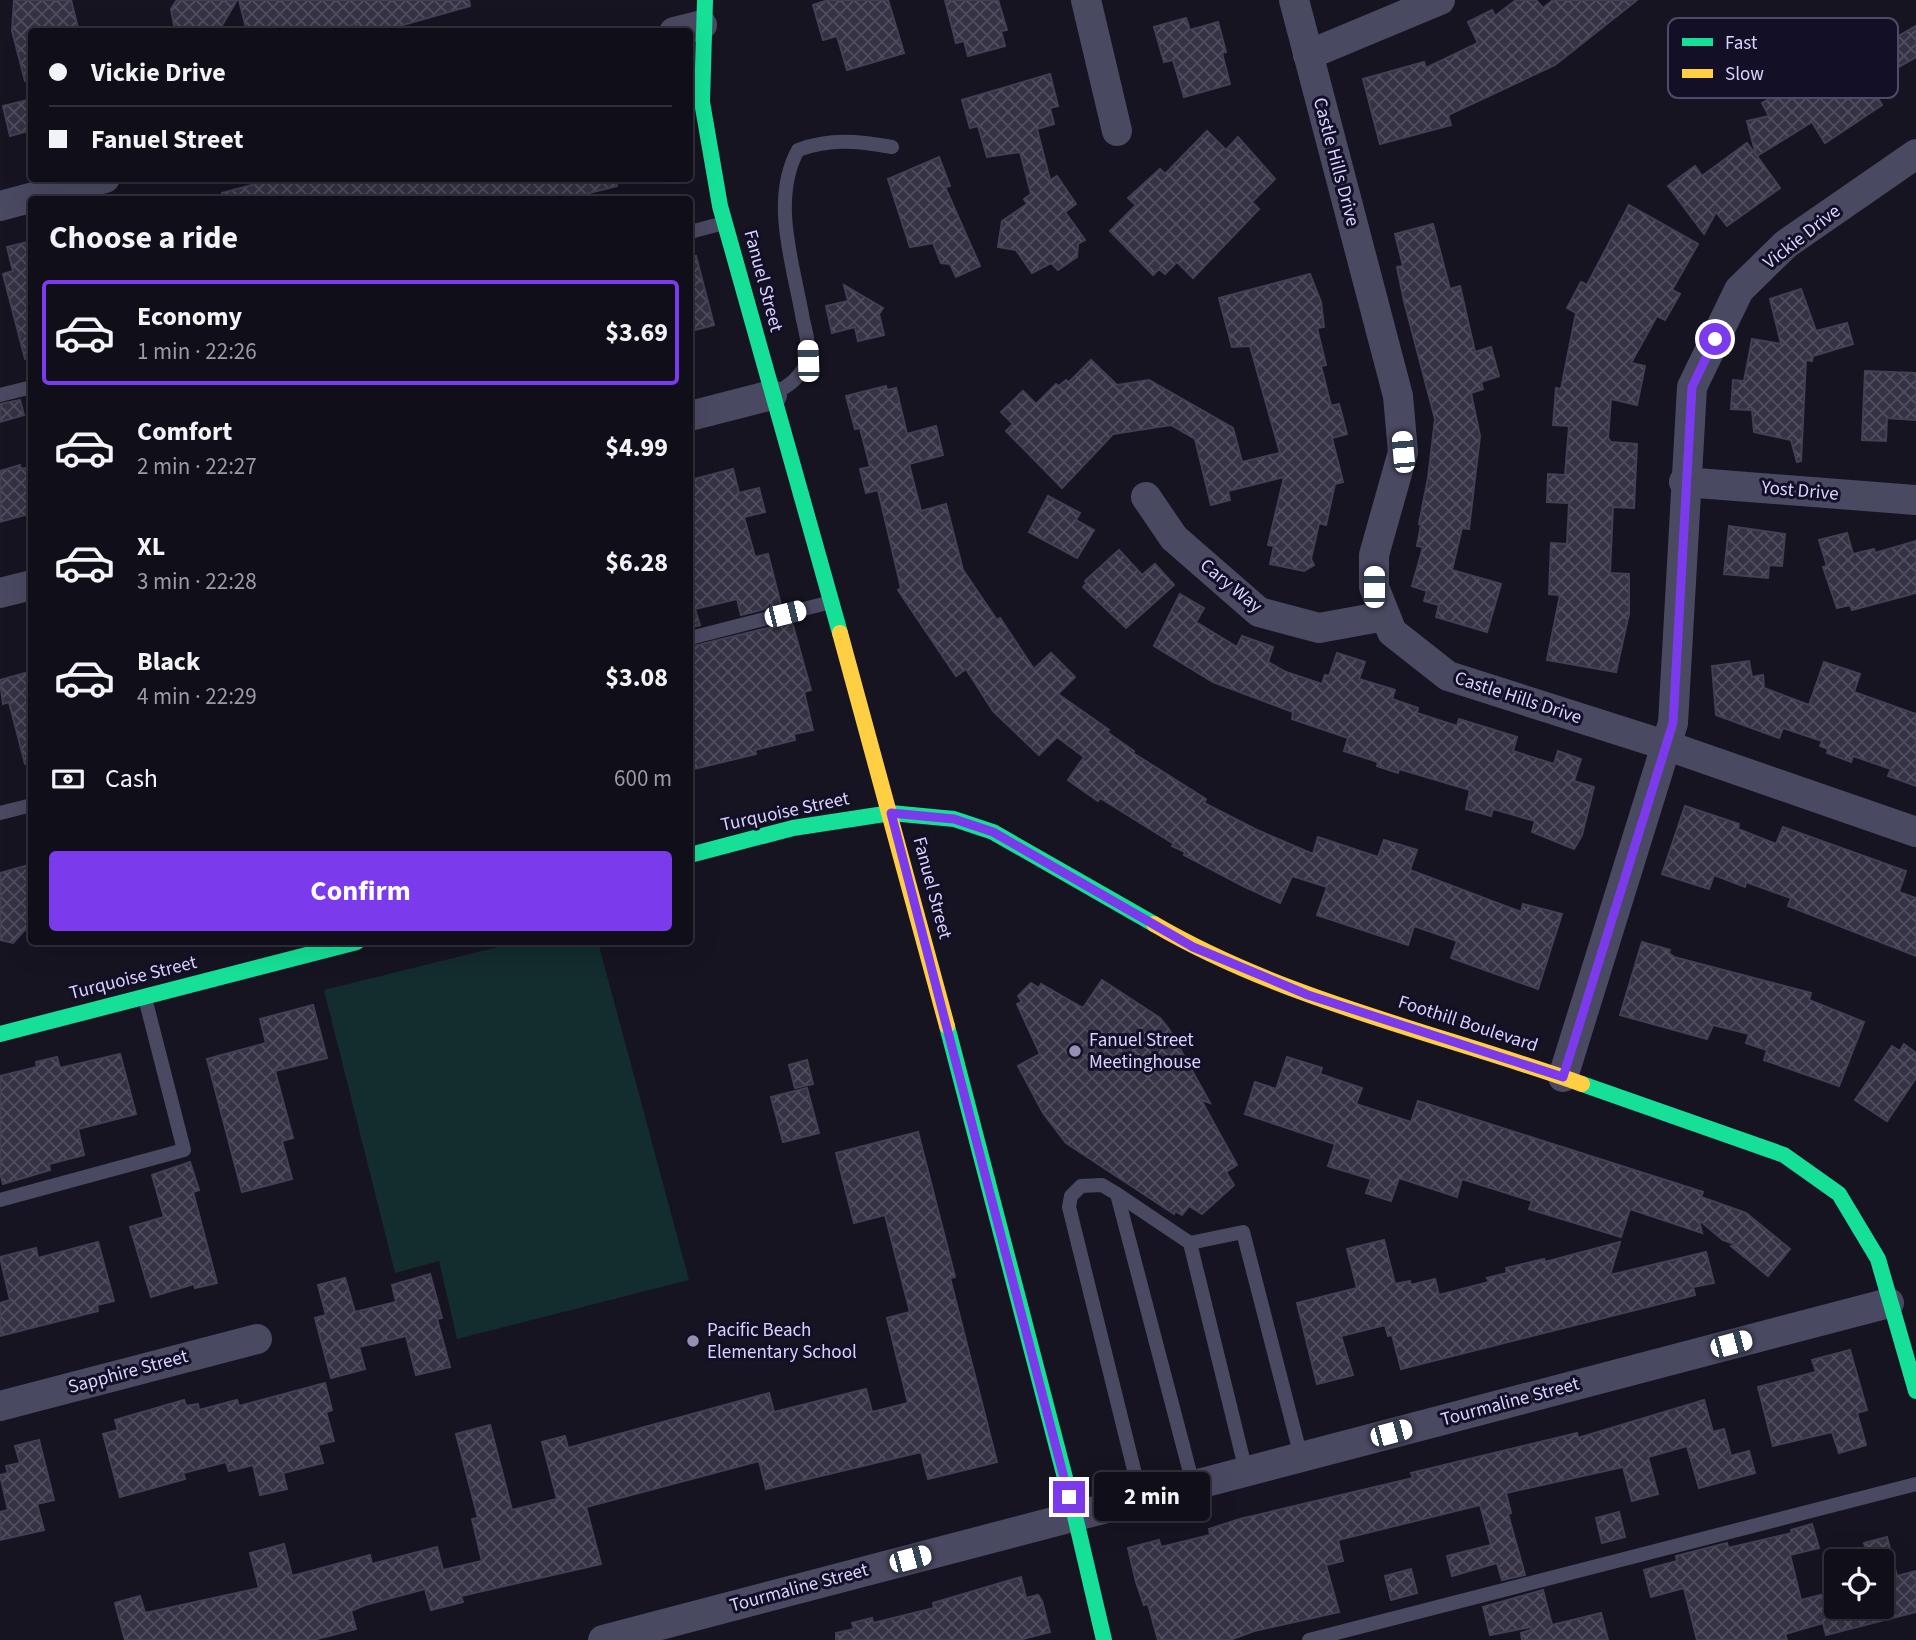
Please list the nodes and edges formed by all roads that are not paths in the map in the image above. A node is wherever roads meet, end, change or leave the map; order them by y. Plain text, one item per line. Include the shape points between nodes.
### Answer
1 (1086, 0) edge
2 (1294, 0) edge
3 (1440, 0) edge
4 (694, 19) edge
5 (1308, 55) junction
6 (1117, 131) dead end
7 (892, 147) dead end
8 (1916, 154) edge
9 (90, 182) edge
10 (38, 196) edge
11 (28, 199) edge
12 (0, 206) edge
13 (725, 223) junction
14 (693, 231) edge
15 (28, 388) edge
16 (0, 394) edge
17 (772, 395) junction
18 (693, 415) edge
19 (1684, 481) junction
20 (1146, 497) dead end
21 (1916, 500) edge
22 (28, 586) edge
23 (0, 593) edge
24 (833, 601) junction
25 (1385, 616) junction
26 (693, 637) edge
27 (1668, 746) junction
28 (28, 806) edge
29 (0, 813) edge
30 (891, 813) junction
31 (1916, 832) edge
32 (693, 854) edge
33 (345, 945) edge
34 (145, 996) junction
35 (0, 1034) edge
36 (1563, 1077) junction
37 (1117, 1194) junction
38 (0, 1200) edge
39 (1190, 1243) junction
40 (1889, 1303) junction
41 (257, 1339) dead end
42 (1916, 1391) edge
43 (0, 1406) edge
44 (1301, 1457) junction
45 (1246, 1471) junction
46 (1193, 1484) junction
47 (1916, 1484) edge
48 (1141, 1498) junction
49 (1075, 1516) junction
50 (603, 1640) edge
51 (1104, 1640) edge
52 (1309, 1640) edge

1 - 6 street
2 - 5 street, Castle Hills Drive
3 - 5 street
4 - 13 main road, Fanuel Street via 702,102
5 - 25 street, Castle Hills Drive via 1398,396 1403,452 1374,555 1374,587
7 - 17 lane via 854,140 818,142 798,150 788,168 784,210 808,361 795,381
8 - 19 street, Vickie Drive via 1786,244 1739,290 1692,387
9 - 10 street
11 - 12 street
13 - 14 lane
13 - 17 main road, Fanuel Street
15 - 16 lane
17 - 18 street
17 - 24 main road, Fanuel Street
19 - 21 street, Yost Drive
19 - 27 street, Vickie Drive via 1673,723
20 - 25 street, Cary Way via 1174,538 1259,612 1319,628
22 - 23 street
24 - 26 lane
24 - 30 main road, Fanuel Street
25 - 27 street, Castle Hills Drive via 1392,632 1448,676
27 - 31 street, Castle Hills Drive
27 - 36 street, Vickie Drive
28 - 29 lane
30 - 32 main road, Turquoise Street via 793,828
30 - 36 main road, Foothill Boulevard via 954,819 993,832 1193,947 1308,995
30 - 49 main road, Fanuel Street
33 - 34 main road, Turquoise Street
34 - 35 main road, Turquoise Street
34 - 38 lane via 184,1150
36 - 40 main road, Foothill Boulevard via 1784,1155 1839,1194 1878,1259
37 - 39 lane
37 - 46 lane
37 - 48 lane via 1102,1185 1081,1186 1071,1196 1069,1207
39 - 44 lane via 1243,1232
39 - 45 lane
40 - 42 main road, Foothill Boulevard
40 - 44 street, Tourmaline Street
41 - 43 street, Sapphire Street
44 - 45 street, Tourmaline Street
45 - 46 street, Tourmaline Street
46 - 48 street, Tourmaline Street
47 - 52 lane
48 - 49 street, Tourmaline Street
49 - 50 street, Tourmaline Street
49 - 51 main road, Fanuel Street

